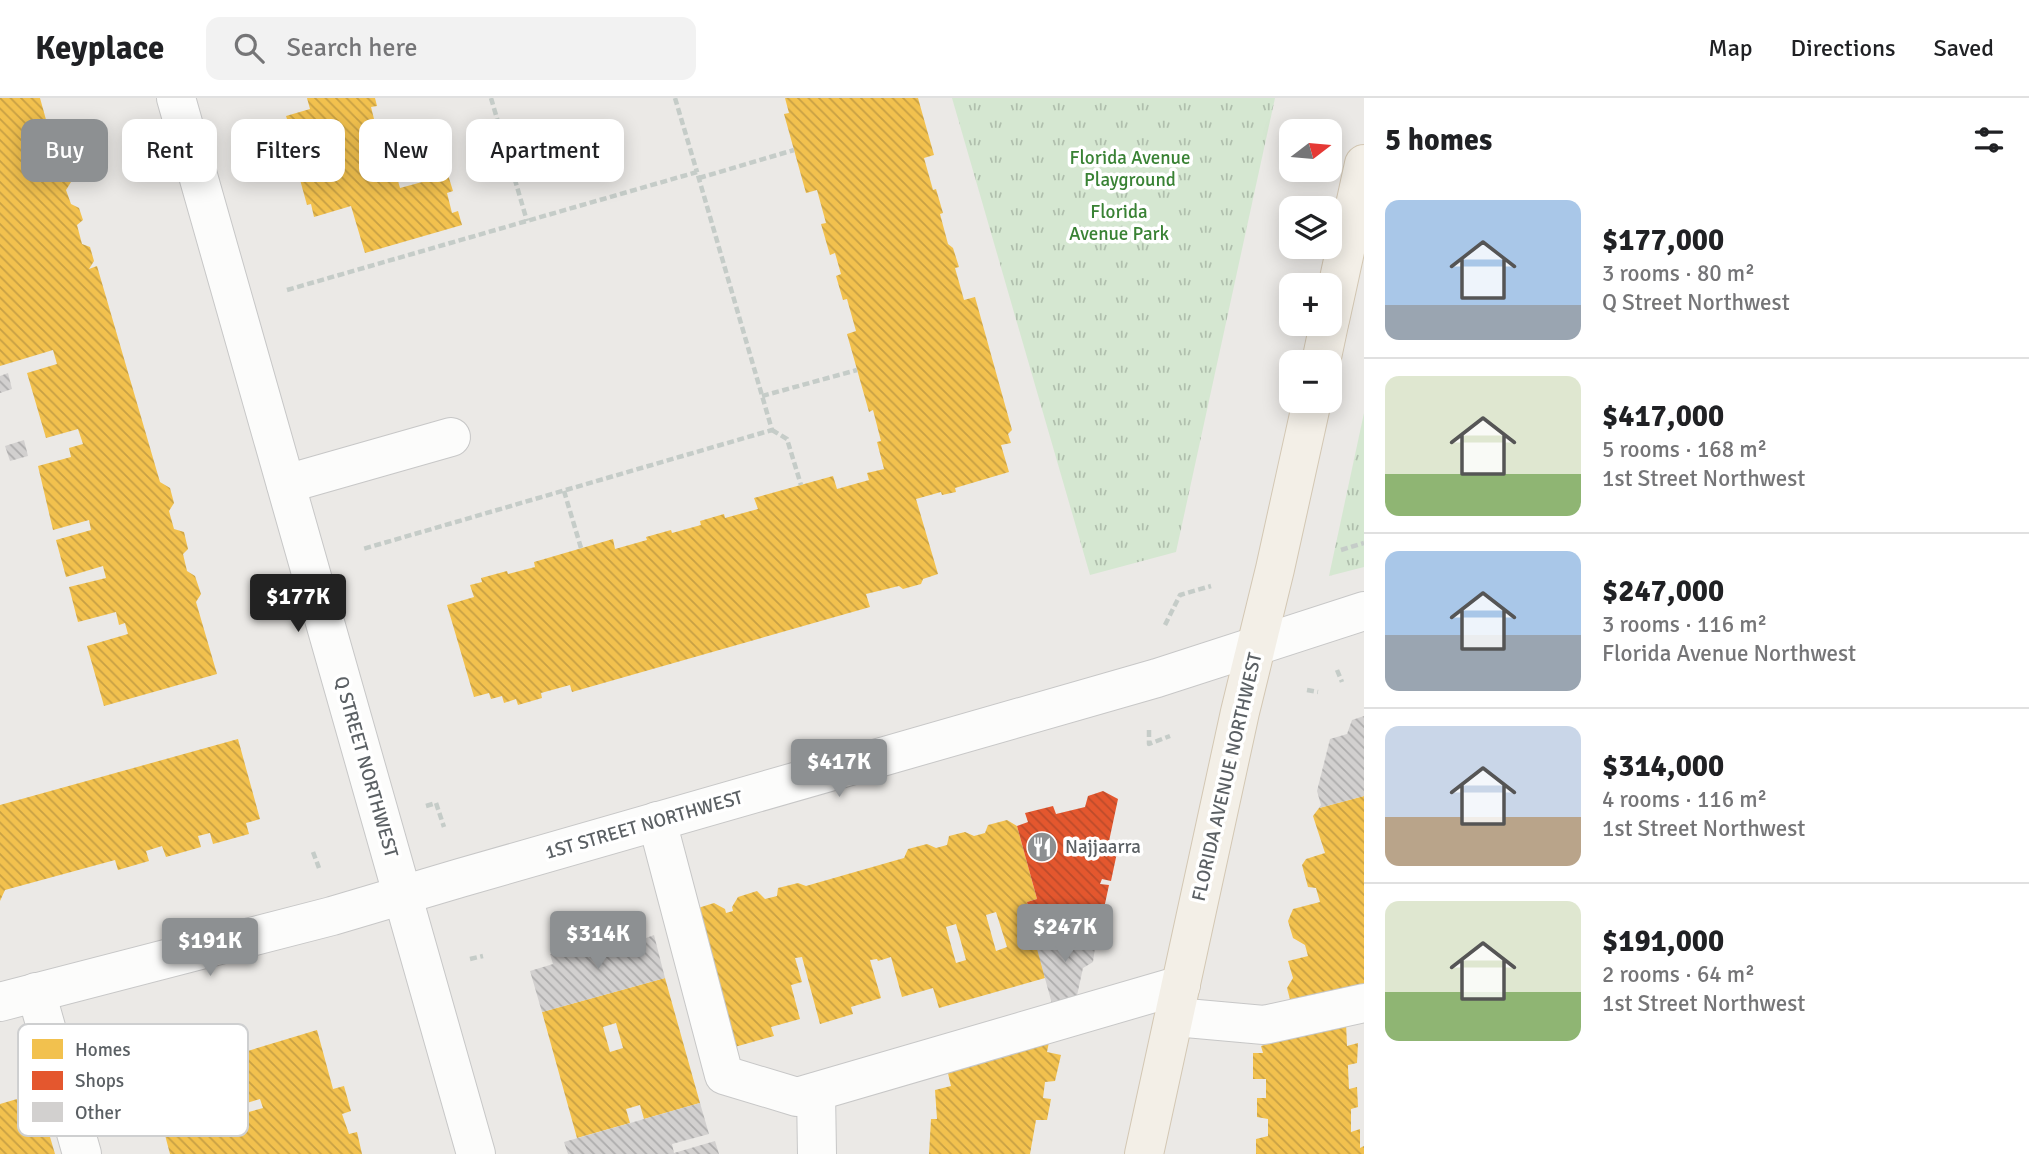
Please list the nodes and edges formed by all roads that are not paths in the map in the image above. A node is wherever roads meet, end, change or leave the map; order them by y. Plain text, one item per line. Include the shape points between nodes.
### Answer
1 (176, 98) edge
2 (1364, 164) edge
3 (1341, 273) edge
4 (1309, 413) edge
5 (451, 437) dead end
6 (286, 484) junction
7 (1364, 611) edge
8 (1258, 645) junction
9 (657, 821) junction
10 (402, 895) junction
11 (18, 997) edge
12 (1178, 1001) junction
13 (1364, 1003) edge
14 (29, 1024) edge
15 (816, 1091) junction
16 (75, 1136) edge
17 (82, 1154) edge
18 (476, 1154) edge
19 (817, 1154) edge
20 (1144, 1154) edge

1 - 6 street, Q STREET NORTHWEST
2 - 3 main road
4 - 8 main road, FLORIDA AVENUE NORTHWEST
5 - 6 street
6 - 10 street, Q STREET NORTHWEST
7 - 8 street, 1ST STREET NORTHWEST
8 - 9 street, 1ST STREET NORTHWEST
8 - 12 main road, FLORIDA AVENUE NORTHWEST
9 - 10 street, 1ST STREET NORTHWEST
9 - 15 street via 724,1075 797,1097
10 - 11 street, 1ST STREET NORTHWEST
10 - 18 street, Q STREET NORTHWEST
11 - 14 street
12 - 13 street via 1264,1025
12 - 15 street
12 - 20 main road, FLORIDA AVENUE NORTHWEST
15 - 19 street
16 - 17 street

